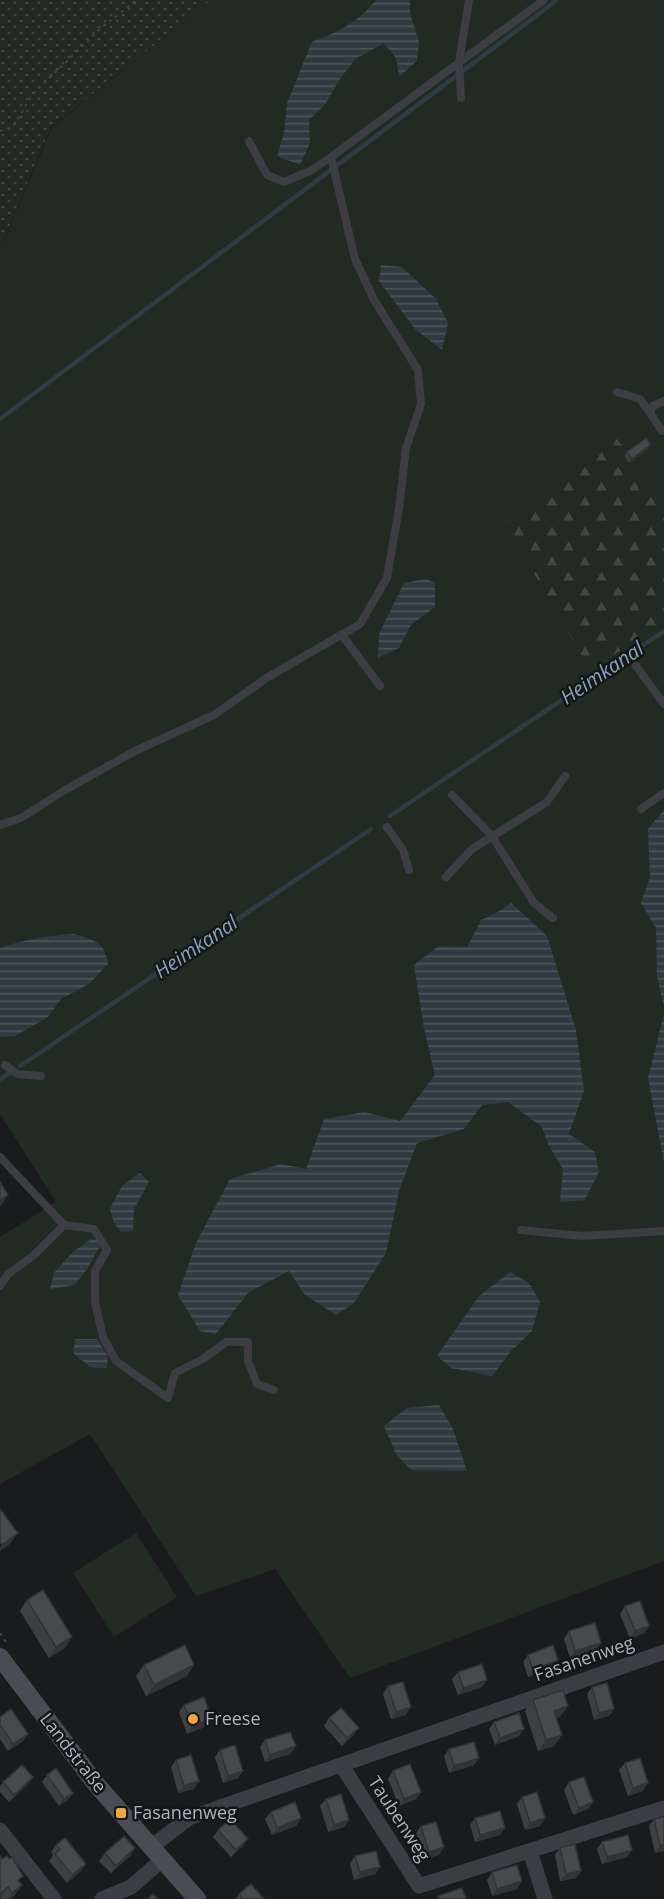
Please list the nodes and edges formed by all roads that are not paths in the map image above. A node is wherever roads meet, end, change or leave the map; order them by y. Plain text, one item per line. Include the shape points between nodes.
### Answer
1 (469, 0) edge
2 (544, 0) edge
3 (459, 65) junction
4 (461, 98) dead end
5 (249, 141) dead end
6 (332, 160) junction
7 (617, 392) dead end
8 (664, 401) edge
9 (650, 413) junction
10 (662, 431) dead end
11 (342, 635) junction
12 (636, 666) dead end
13 (380, 686) dead end
14 (664, 704) edge
15 (565, 776) dead end
16 (664, 793) edge
17 (452, 795) dead end
18 (641, 809) dead end
19 (0, 825) edge
20 (387, 827) dead end
21 (492, 837) junction
22 (409, 870) dead end
23 (446, 877) dead end
24 (553, 918) dead end
25 (5, 1065) dead end
26 (41, 1076) dead end
27 (0, 1157) edge
28 (64, 1226) junction
29 (520, 1230) dead end
30 (664, 1231) edge
31 (0, 1286) edge
32 (274, 1390) dead end
33 (664, 1652) edge
34 (0, 1658) edge
35 (342, 1766) junction
36 (664, 1808) edge
37 (0, 1830) edge
38 (530, 1851) junction
39 (156, 1854) junction
40 (54, 1899) edge
41 (102, 1899) edge
42 (197, 1899) edge
43 (545, 1899) edge

1 - 3 lane
2 - 3 lane
3 - 4 lane
3 - 6 lane
5 - 6 lane via 267,174 284,182
6 - 11 lane via 355,259 374,300 418,370 421,404 406,448 387,578 360,624
7 - 9 lane via 640,399
8 - 9 lane via 653,406
9 - 10 lane
11 - 13 lane
11 - 19 lane via 268,677 214,715 135,752 21,818
12 - 14 lane
15 - 21 lane via 547,802
16 - 18 lane
17 - 21 lane
20 - 22 lane via 403,850
21 - 23 lane via 472,849
21 - 24 lane via 534,903
25 - 26 lane via 17,1074
27 - 28 lane
28 - 31 lane via 8,1274
28 - 32 lane via 94,1229 107,1250 95,1271 95,1302 103,1337 116,1361 168,1398 175,1373 226,1342 248,1342 248,1361 257,1384
29 - 30 lane via 582,1236
33 - 35 street, Fasanenweg
34 - 39 street, Landstraße via 96,1784
35 - 38 street, Taubenweg via 419,1886
35 - 39 street, Fasanenweg via 189,1818
36 - 38 street, Taubenweg
37 - 40 street
38 - 43 street
39 - 41 street, Fasanenweg via 131,1887
39 - 42 street, Landstraße

